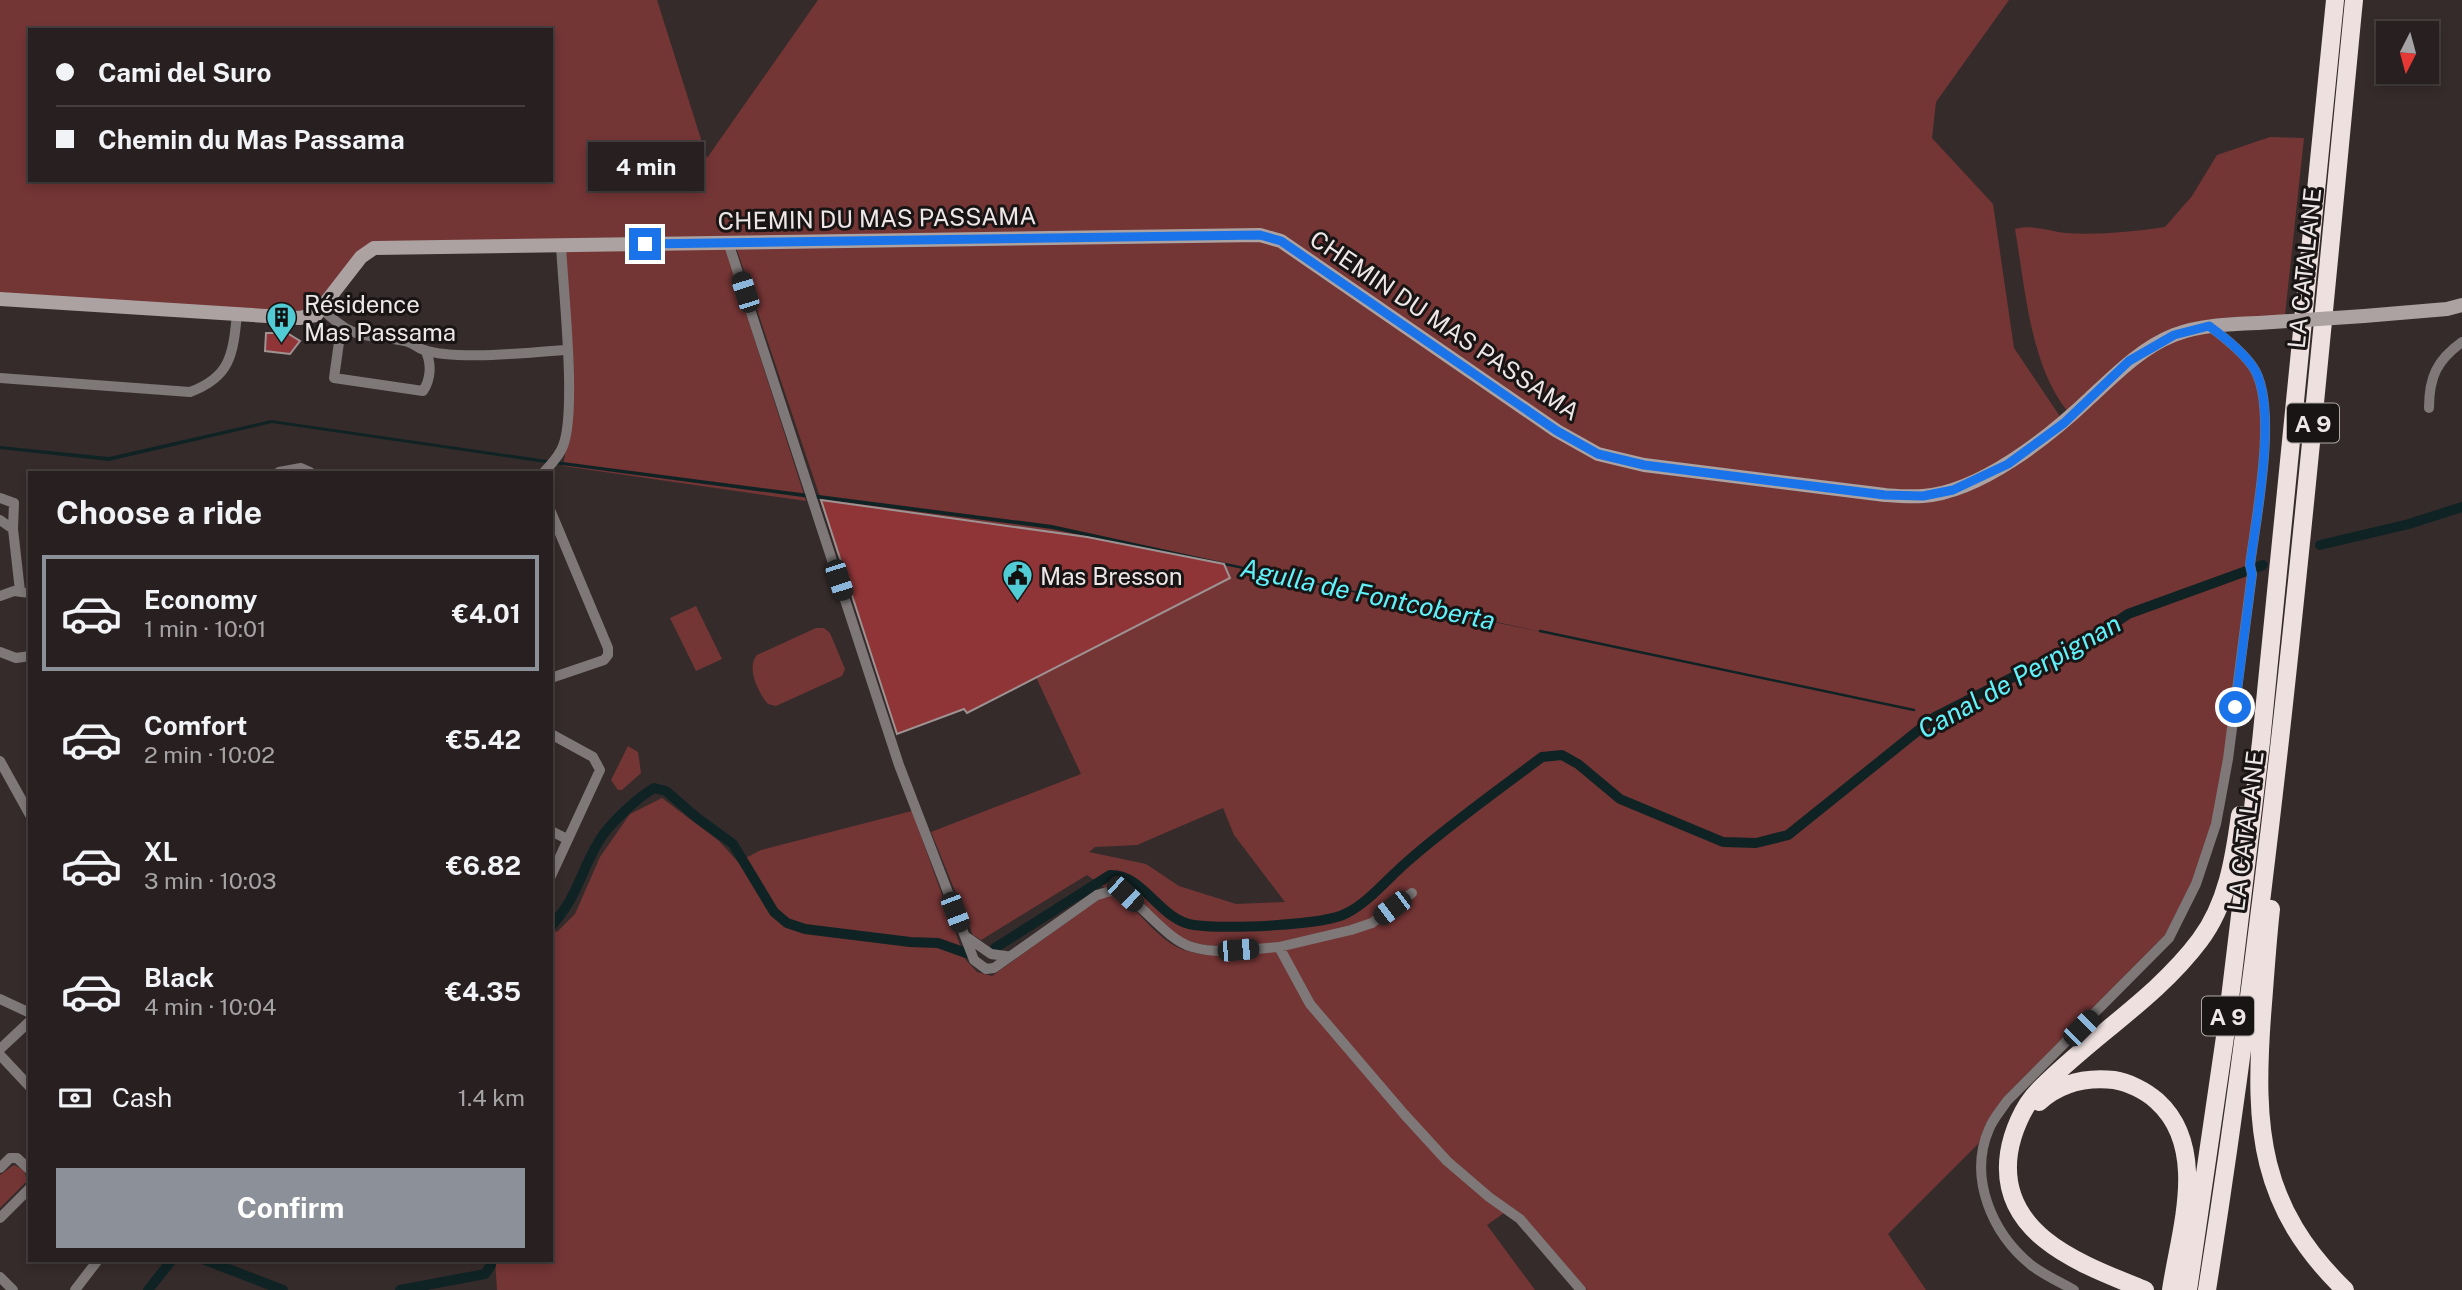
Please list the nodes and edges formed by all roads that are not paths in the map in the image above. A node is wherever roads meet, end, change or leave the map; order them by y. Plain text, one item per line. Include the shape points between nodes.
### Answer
1 (2335, 0) edge
2 (2354, 0) edge
3 (728, 242) junction
4 (561, 245) junction
5 (0, 299) edge
6 (2462, 305) edge
7 (321, 308) junction
8 (237, 314) junction
9 (2209, 326) junction
10 (341, 327) junction
11 (2462, 342) edge
12 (425, 350) junction
13 (566, 351) junction
14 (0, 378) edge
15 (2429, 408) dead end
16 (546, 470) edge
17 (284, 471) edge
18 (308, 471) edge
19 (0, 498) edge
20 (553, 517) edge
21 (0, 520) edge
22 (13, 529) junction
23 (25, 592) edge
24 (0, 596) edge
25 (0, 652) edge
26 (28, 656) edge
27 (553, 677) edge
28 (553, 734) edge
29 (2261, 742) junction
30 (0, 761) edge
31 (28, 811) edge
32 (553, 832) edge
33 (566, 839) junction
34 (2269, 845) junction
35 (553, 871) edge
36 (1412, 893) dead end
37 (964, 936) junction
38 (1279, 947) junction
39 (1006, 956) junction
40 (0, 999) edge
41 (28, 1012) edge
42 (28, 1023) edge
43 (0, 1049) edge
44 (0, 1055) edge
45 (28, 1085) edge
46 (2021, 1118) junction
47 (0, 1168) edge
48 (28, 1168) edge
49 (28, 1190) edge
50 (0, 1218) edge
51 (96, 1262) edge
52 (0, 1278) edge
53 (13, 1290) edge
54 (75, 1290) edge
55 (1581, 1290) edge
56 (2074, 1290) edge
57 (2145, 1290) edge
58 (2171, 1290) edge
59 (2188, 1290) edge
60 (2207, 1290) edge
61 (2345, 1290) edge

1 - 29 highway, LA CATALANE / A 9
2 - 34 highway, LA CATALANE / A 9
3 - 4 street, CHEMIN DU MAS PASSAMA
3 - 9 street, CHEMIN DU MAS PASSAMA via 1260,235 1281,241 1557,431 1598,454 1644,465 1885,495 1923,496 1953,490 2008,464 2064,423 2129,361 2174,335
3 - 37 street via 899,765
4 - 7 street, CHEMIN DU MAS PASSAMA via 374,248 361,257
4 - 13 street
5 - 8 street
6 - 9 street, CHEMIN DU MAS PASSAMA, bridge
7 - 8 street via 316,315 299,318
7 - 10 street
8 - 14 street via 230,362 206,386 190,392
9 - 56 street via 2254,368 2265,404 2251,569 2216,824 2196,884 2169,938 2007,1101 1989,1127 1980,1157 1985,1202 2006,1240 2032,1266
10 - 12 street via 362,336 408,341
10 - 12 street via 334,378 423,391 430,371
11 - 15 street via 2444,355 2435,371
12 - 13 street via 460,354
13 - 16 street via 567,428 558,457
17 - 18 street
19 - 22 street via 14,503
20 - 27 street via 608,655
21 - 22 street
22 - 23 street
23 - 24 street
25 - 26 street via 16,658
28 - 33 street via 593,757 600,770
29 - 46 highway via 2246,777 2226,890 2202,939 2036,1093
29 - 59 highway, LA CATALANE / A 9
30 - 31 street
32 - 33 street
33 - 35 street
34 - 60 highway, LA CATALANE / A 9
34 - 61 highway via 2275,883 2258,1075 2261,1138 2277,1194 2302,1241
36 - 38 street via 1372,923
37 - 39 street via 991,954
37 - 39 street via 979,966 994,968
38 - 39 street via 1194,948 1173,940 1125,894 1112,891 1097,895
38 - 55 street via 1310,1004 1404,1114 1447,1161 1520,1219
40 - 41 street
42 - 43 street
44 - 45 street
46 - 57 highway via 2011,1142 2008,1177 2025,1221 2061,1252
46 - 58 highway via 2048,1094 2095,1078 2119,1081 2149,1094 2169,1111 2187,1152 2187,1186
47 - 48 street via 10,1158 17,1158
49 - 50 street
51 - 54 street
52 - 53 street

